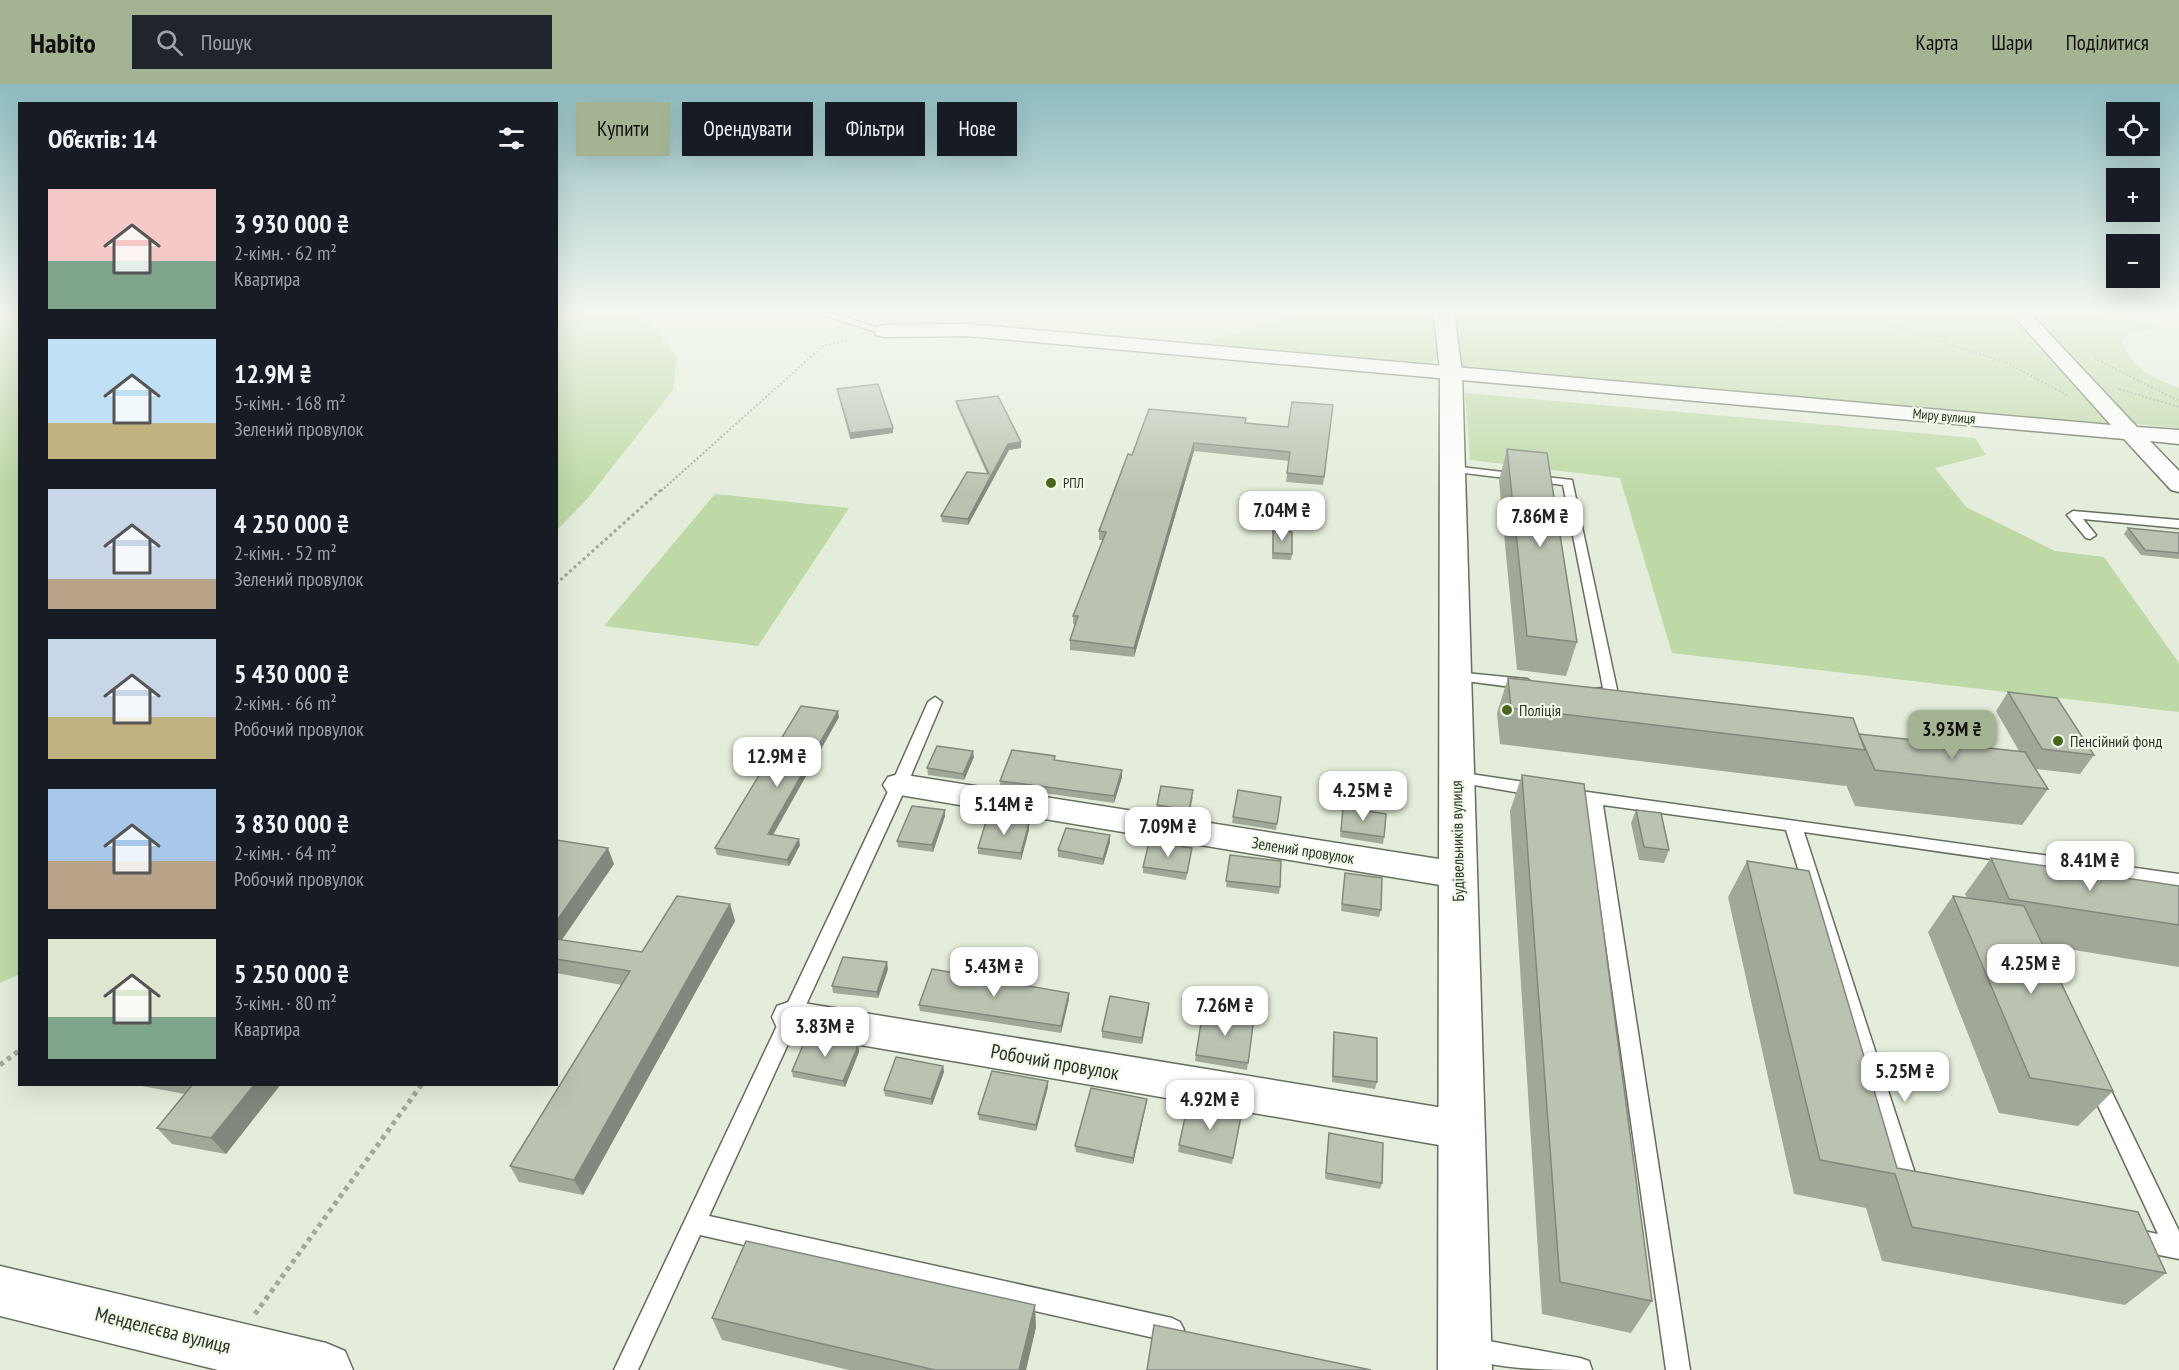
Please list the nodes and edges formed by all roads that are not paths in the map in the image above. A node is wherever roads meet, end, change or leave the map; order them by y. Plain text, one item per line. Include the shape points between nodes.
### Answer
1 (1451, 373) edge
2 (1462, 373) edge
3 (2076, 373) edge
4 (2133, 433) junction
5 (2179, 437) edge
6 (1452, 469) junction
7 (2179, 485) edge
8 (2179, 524) edge
9 (2090, 535) dead end
10 (1455, 676) junction
11 (1544, 686) edge
12 (1577, 690) edge
13 (935, 702) dead end
14 (1457, 777) junction
15 (899, 785) junction
16 (1594, 800) junction
17 (1793, 825) junction
18 (1458, 875) junction
19 (2179, 880) edge
20 (790, 1017) junction
21 (2085, 1057) edge
22 (1462, 1130) junction
23 (1923, 1199) edge
24 (694, 1223) junction
25 (2119, 1238) edge
26 (0, 1291) edge
27 (1198, 1336) edge
28 (1465, 1359) edge
29 (326, 1370) edge
30 (626, 1370) edge
31 (1580, 1370) edge
32 (1678, 1370) edge

1 - 6 street, Будівельників вулиця
2 - 4 street, Миру вулиця
3 - 4 street
4 - 5 street, Миру вулиця
4 - 7 street
6 - 10 street, Будівельників вулиця
6 - 12 lane via 1568,482 1611,694
8 - 9 lane via 2073,515
10 - 11 lane
10 - 14 street, Будівельників вулиця
13 - 15 lane
14 - 16 lane
14 - 18 street, Будівельників вулиця
15 - 18 street, Зелений провулок
15 - 20 lane
16 - 17 lane
16 - 32 lane
17 - 19 lane
17 - 23 lane via 1912,1197
18 - 22 street, Будівельників вулиця
20 - 22 street, Робочий провулок
20 - 24 lane
21 - 25 lane via 2176,1249
22 - 28 street, Будівельників вулиця
24 - 27 lane
24 - 30 lane
26 - 29 street, Менделєєва вулиця via 225,1354
28 - 31 lane

